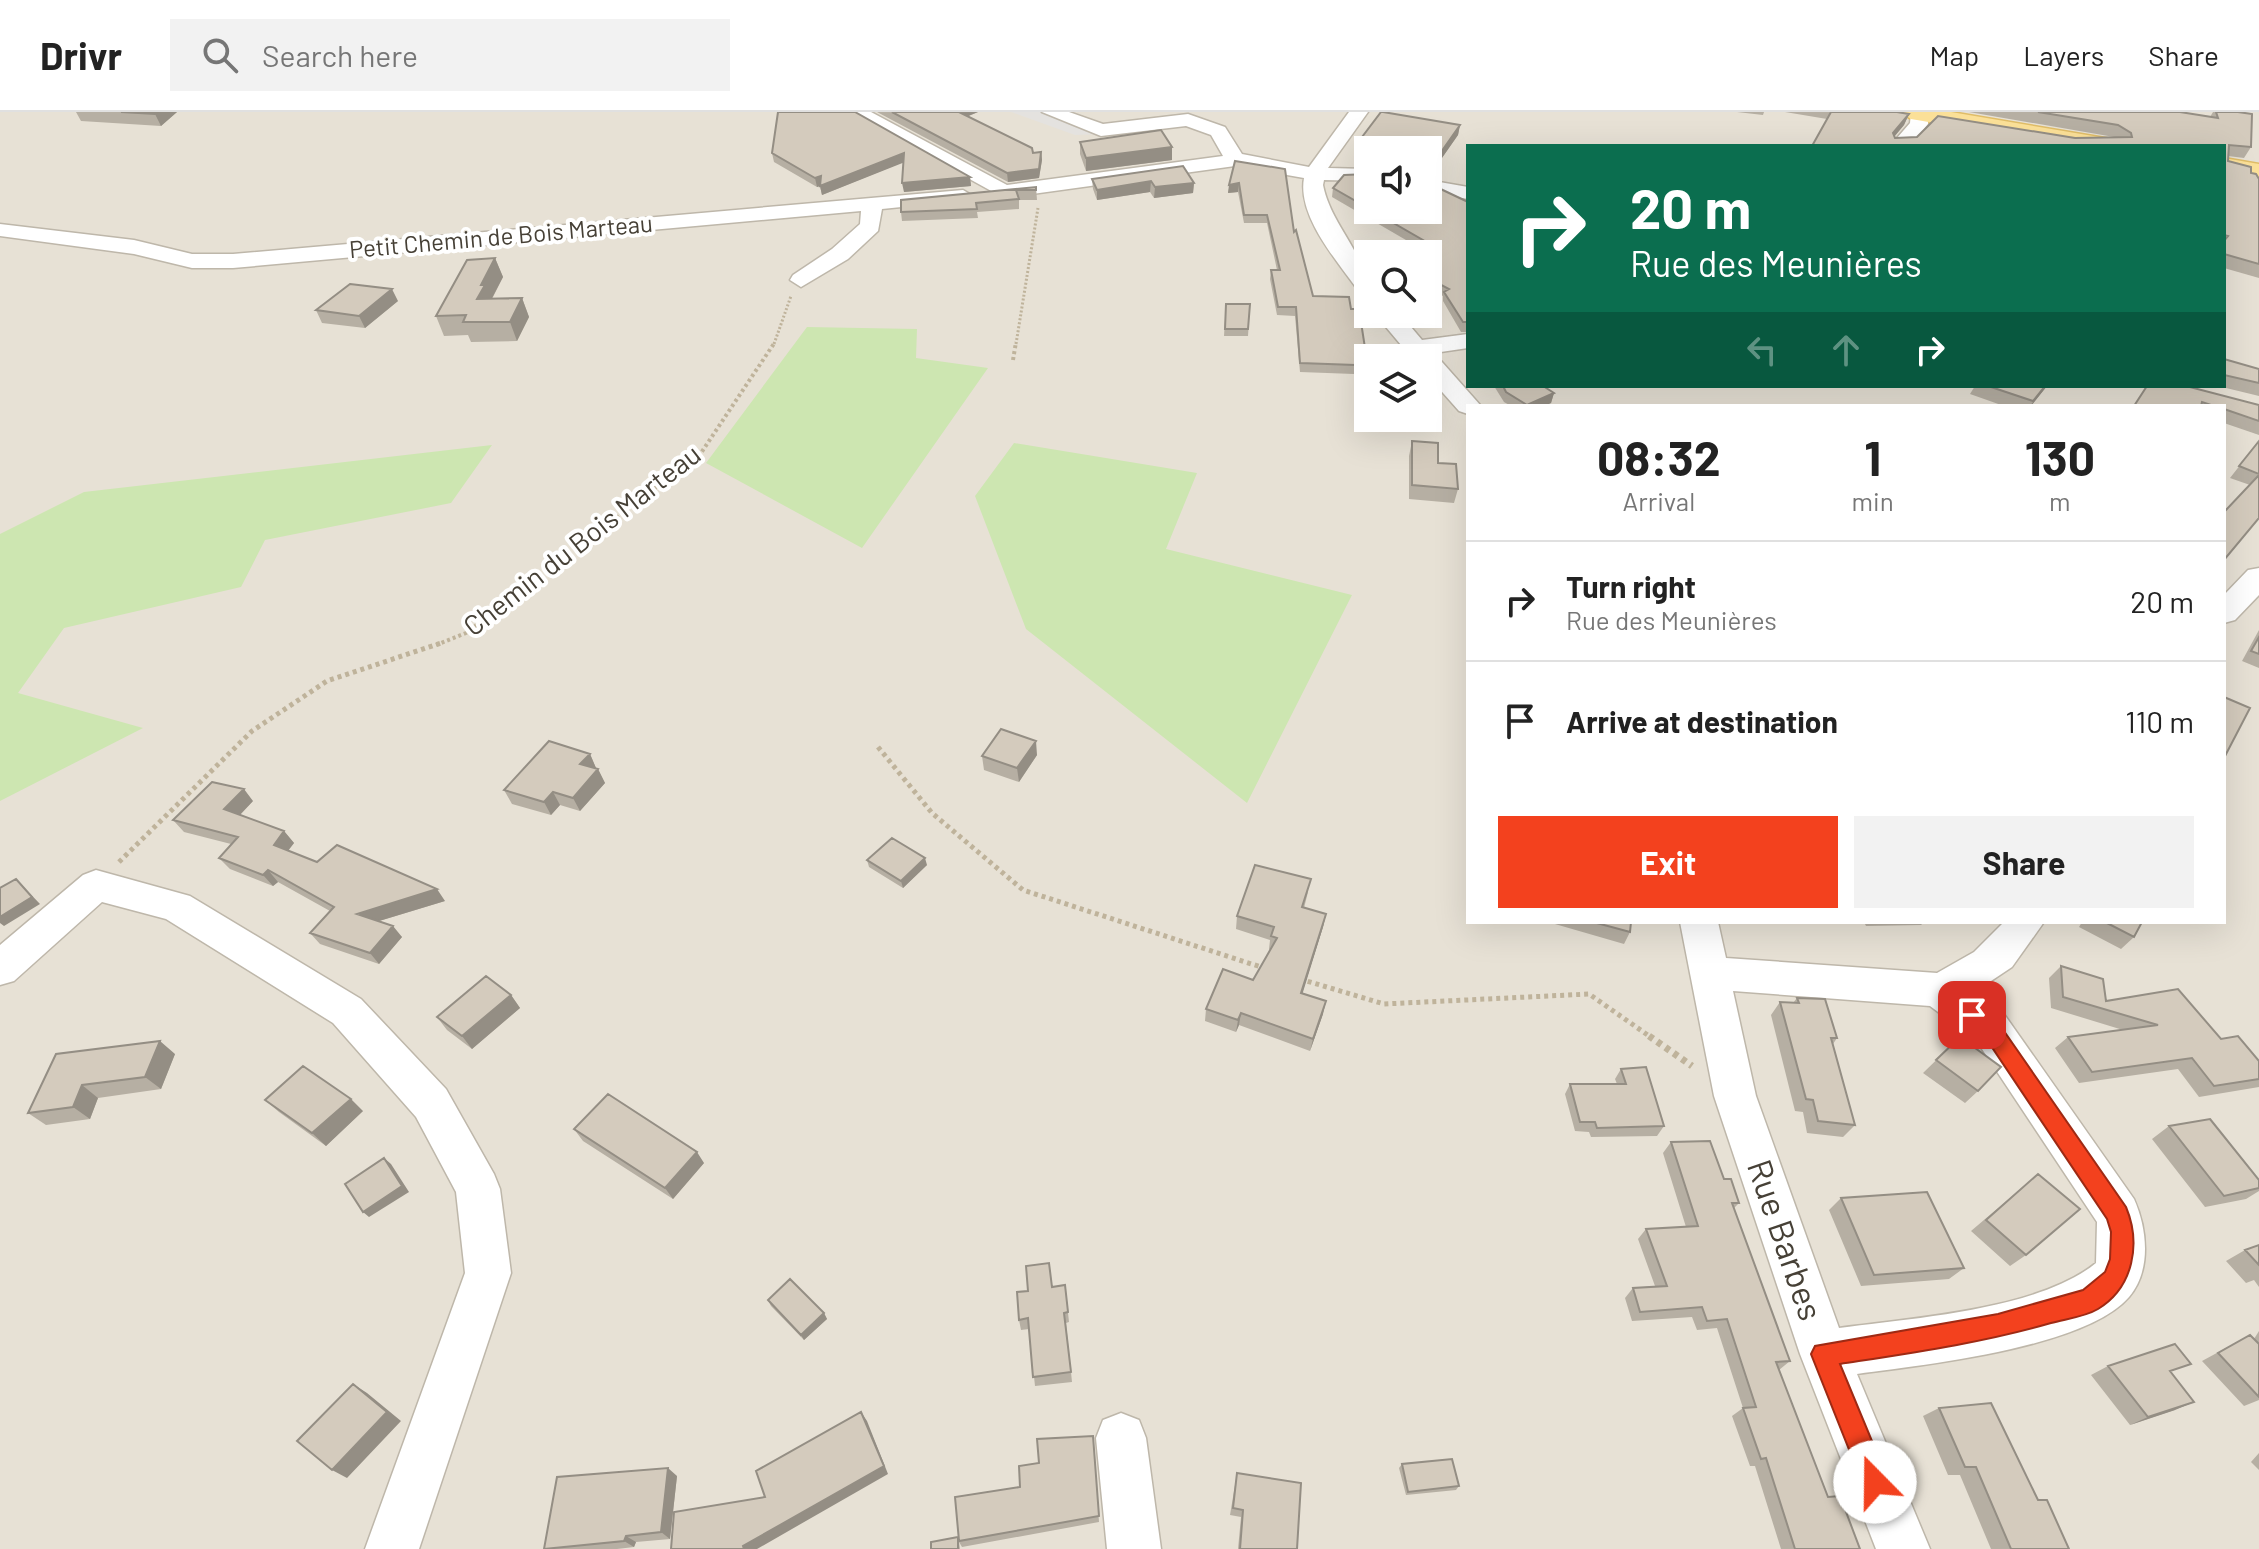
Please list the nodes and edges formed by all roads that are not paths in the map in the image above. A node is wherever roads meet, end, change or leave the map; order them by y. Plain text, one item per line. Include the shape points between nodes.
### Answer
1 (857, 112) edge
2 (1051, 112) edge
3 (1359, 112) edge
4 (1917, 113) edge
5 (1902, 144) edge
6 (2099, 144) edge
7 (1235, 160) junction
8 (2226, 165) edge
9 (2259, 171) edge
10 (1315, 174) junction
11 (1354, 175) edge
12 (1442, 188) edge
13 (1004, 192) junction
14 (1466, 193) edge
15 (872, 202) junction
16 (0, 230) edge
17 (1354, 268) edge
18 (801, 280) road end
19 (1399, 328) edge
20 (1466, 342) edge
21 (1413, 344) edge
22 (1442, 350) edge
23 (1442, 377) edge
24 (1466, 404) edge
25 (2259, 577) edge
26 (2226, 611) edge
27 (1699, 924) edge
28 (2024, 924) edge
29 (0, 969) edge
30 (1710, 973) junction
31 (1938, 990) junction
32 (1824, 1354) junction
33 (1121, 1438) dead end
34 (392, 1549) edge
35 (1134, 1549) edge
36 (1903, 1549) edge

1 - 13 street
2 - 7 street via 1101,130 1188,120 1218,131
3 - 10 street
4 - 5 street via 1919,124
4 - 6 main road
7 - 10 street, Petit Chemin de Bois Marteau
7 - 13 street, Petit Chemin de Bois Marteau
8 - 9 main road
10 - 11 street, Petit Chemin de Bois Marteau
10 - 17 street via 1311,194
12 - 14 street
13 - 15 street, Petit Chemin de Bois Marteau
15 - 16 street, Petit Chemin de Bois Marteau via 233,261 192,261 134,247
15 - 18 street via 870,226
19 - 21 street
20 - 22 street
23 - 24 street
25 - 26 street
27 - 30 street, Rue Barbes
28 - 31 street via 2011,945 1972,978
29 - 34 street via 96,885 177,907 347,1011 431,1103 478,1189 488,1273
30 - 31 street
30 - 32 street, Rue Barbes via 1735,1096
31 - 32 street via 1990,1027 2118,1214 2121,1259 2113,1280 2089,1300 1998,1327
32 - 36 street, Rue Barbes
33 - 35 street

